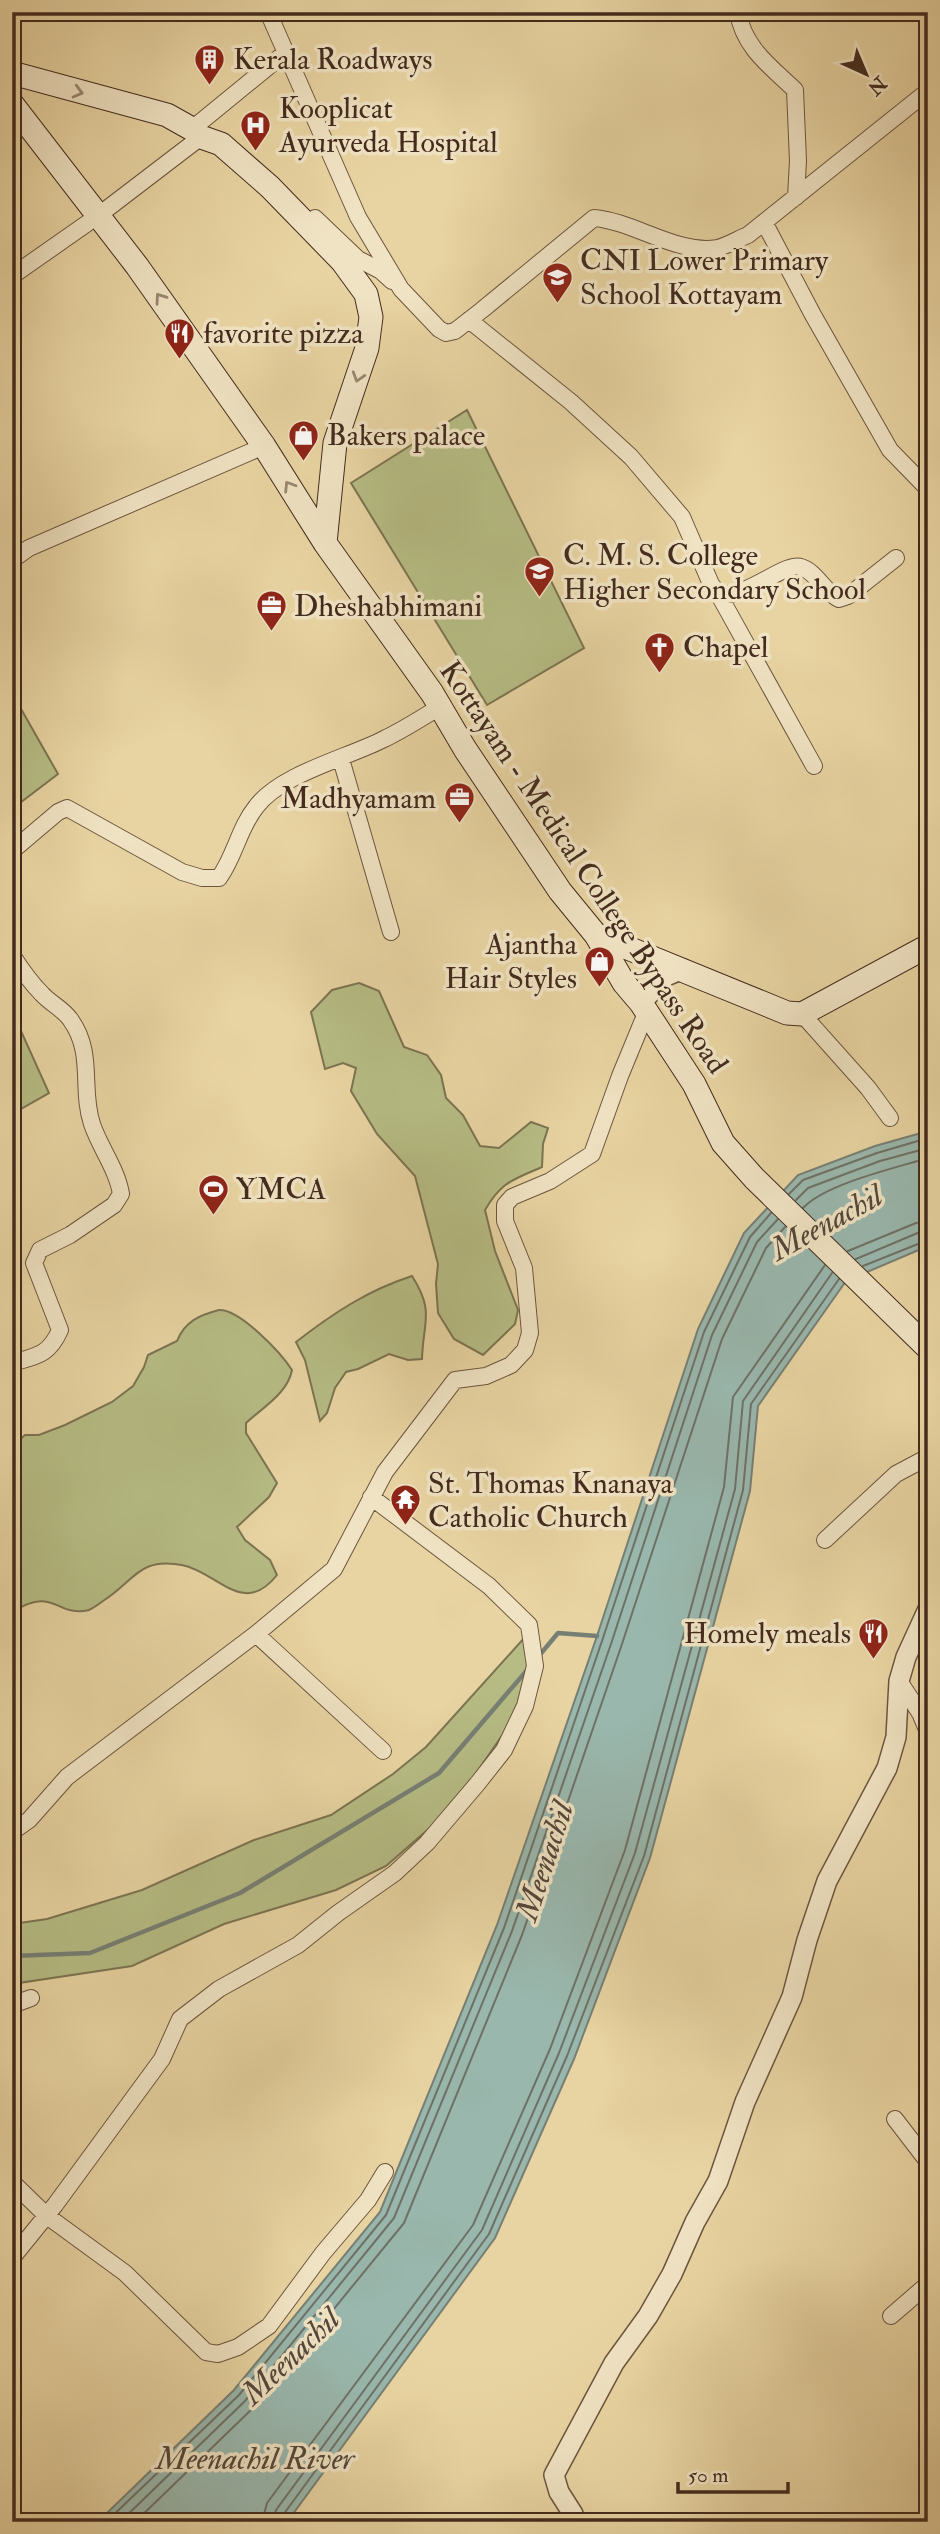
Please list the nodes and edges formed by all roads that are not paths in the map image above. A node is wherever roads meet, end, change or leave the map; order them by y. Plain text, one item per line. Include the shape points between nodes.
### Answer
1 (268, 12) edge
2 (738, 12) edge
3 (285, 53) junction
4 (12, 73) edge
5 (928, 91) edge
6 (12, 104) edge
7 (197, 133) junction
8 (270, 187) junction
9 (796, 197) junction
10 (99, 215) junction
11 (764, 222) junction
12 (12, 276) edge
13 (401, 289) junction
14 (469, 320) junction
15 (264, 446) junction
16 (928, 489) edge
17 (325, 544) junction
18 (896, 558) dead end
19 (12, 561) edge
20 (719, 595) junction
21 (440, 707) junction
22 (341, 759) junction
23 (814, 766) dead end
24 (12, 851) edge
25 (391, 932) dead end
26 (596, 935) junction
27 (928, 946) edge
28 (12, 955) edge
29 (683, 969) junction
30 (644, 1008) junction
31 (802, 1014) junction
32 (890, 1118) dead end
33 (928, 1348) edge
34 (12, 1363) edge
35 (928, 1457) edge
36 (371, 1497) junction
37 (825, 1540) dead end
38 (928, 1609) edge
39 (256, 1634) junction
40 (899, 1681) junction
41 (928, 1732) edge
42 (383, 1751) dead end
43 (12, 1832) edge
44 (31, 1998) dead end
45 (12, 2005) edge
46 (895, 2119) dead end
47 (928, 2162) edge
48 (385, 2172) dead end
49 (12, 2182) edge
50 (47, 2216) junction
51 (12, 2259) edge
52 (928, 2284) edge
53 (891, 2316) dead end
54 (573, 2519) edge

1 - 3 street
2 - 9 street via 740,26 757,54 794,90
3 - 7 street
3 - 13 street via 358,217
4 -> 7 main road via 167,115
5 - 9 street
6 - 10 main road, Kottayam - Medical College Bypass Road
7 - 8 main road via 221,144
7 - 10 street
8 - 13 street via 301,205 358,258
8 -> 17 main road via 342,261 366,293 371,317 367,348 335,443
9 - 11 street
10 - 12 street
15 -> 10 main road, Kottayam - Medical College Bypass Road
11 - 14 street via 748,235 717,248 688,247 594,218
11 - 16 street via 890,450
13 - 14 street via 446,333
14 - 20 street via 631,457 682,517
17 -> 15 main road, Kottayam - Medical College Bypass Road
15 - 19 street via 29,548
17 - 21 main road, Kottayam - Medical College Bypass Road
18 - 20 street via 839,599 800,566 789,566 732,596
20 - 23 street
21 - 22 street
21 - 26 main road, Kottayam - Medical College Bypass Road via 560,891
22 - 24 street via 273,790 256,806 219,878 183,872 67,808
22 - 25 street
26 - 29 main road
26 - 30 main road, Kottayam - Medical College Bypass Road
27 - 31 main road
28 - 34 street via 43,995 70,1018 85,1047 92,1124 121,1194 114,1205 40,1250 34,1263 60,1330 53,1346
29 - 30 street via 666,976
29 - 31 main road via 787,1013
30 - 33 main road, Kottayam - Medical College Bypass Road via 694,1084 723,1143
30 - 36 street via 592,1154 505,1205 505,1221 524,1268 530,1333 525,1350 511,1365 486,1376 455,1380
31 - 32 street
35 - 37 street via 896,1474
36 - 39 street via 334,1569
36 - 50 street via 489,1586 529,1625 535,1666 525,1706 504,1750 395,1873 298,1945 219,1989 180,2019 162,2059
38 - 40 street
39 - 42 street
39 - 43 street via 67,1777 29,1820
40 - 41 street
40 - 54 street via 896,1737 887,1768 827,1881 792,1997 745,2102 718,2181 672,2274 614,2363 554,2475
44 - 45 street
46 - 47 street
48 - 50 street via 269,2326 218,2354 206,2352 125,2273
49 - 50 street
50 - 51 street
52 - 53 street

